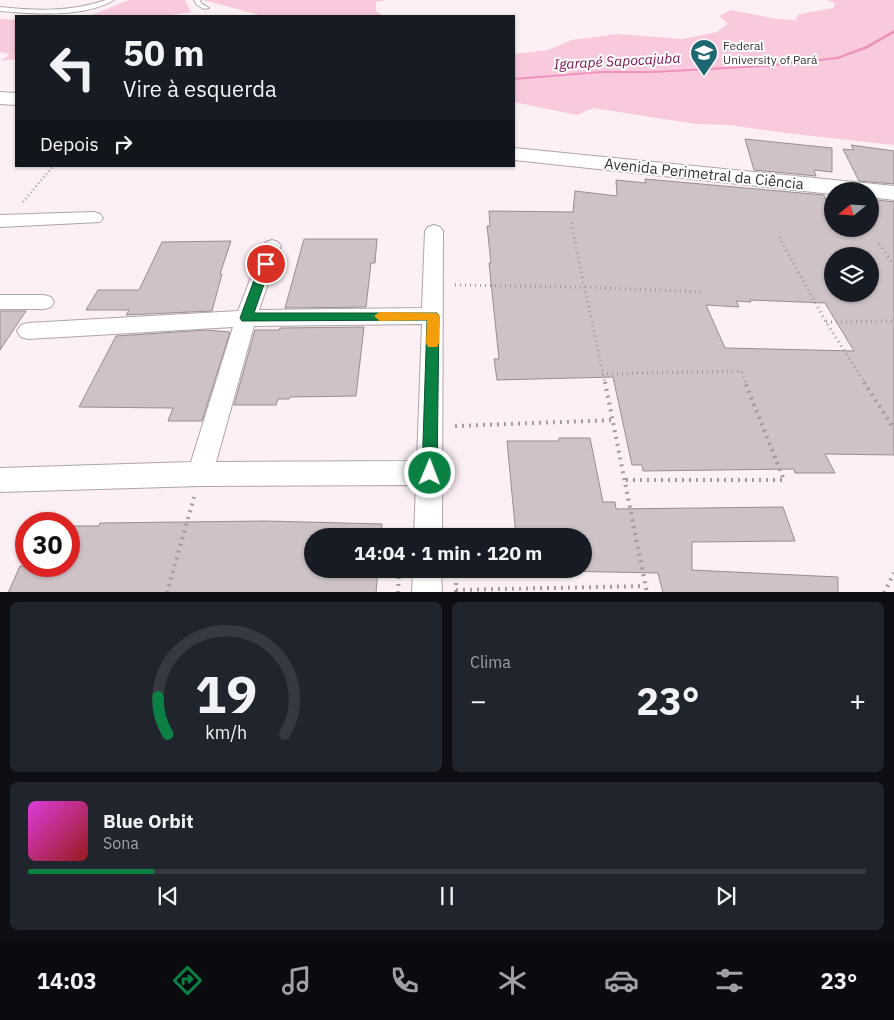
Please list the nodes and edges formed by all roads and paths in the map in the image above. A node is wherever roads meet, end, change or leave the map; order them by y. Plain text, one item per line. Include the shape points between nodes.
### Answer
1 (112, 0) edge
2 (197, 0) edge
3 (206, 8) dead end
4 (0, 9) edge
5 (515, 154) edge
6 (52, 167) edge
7 (894, 193) edge
8 (94, 218) dead end
9 (4, 221) edge
10 (571, 222) dead end
11 (434, 231) dead end
12 (779, 237) dead end
13 (878, 244) dead end
14 (272, 246) dead end
15 (894, 265) edge
16 (434, 284) junction
17 (585, 287) junction
18 (702, 292) dead end
19 (0, 302) edge
20 (44, 302) dead end
21 (433, 316) junction
22 (246, 318) junction
23 (894, 321) edge
24 (826, 322) junction
25 (28, 330) dead end
26 (602, 374) junction
27 (614, 420) junction
28 (455, 426) dead end
29 (894, 429) edge
30 (430, 473) junction
31 (200, 474) junction
32 (0, 480) edge
33 (626, 480) junction
34 (428, 528) edge
35 (894, 573) edge
36 (399, 578) edge
37 (427, 578) edge
38 (456, 578) edge
39 (645, 586) junction
40 (167, 592) edge
41 (398, 592) edge
42 (427, 592) edge
43 (647, 592) edge
44 (884, 592) edge

1 - 4 lane via 88,9 66,12
2 - 3 lane
5 - 7 main road, Avenida Perimetral da Ciência
6 - 9 path
8 - 9 street
10 - 17 path
11 - 16 street
12 - 24 path
13 - 15 path
14 - 22 street
16 - 17 path
16 - 21 street
17 - 18 path
17 - 26 path
19 - 20 street
21 - 22 street
21 - 30 street
22 - 25 street
22 - 31 street
23 - 24 path
24 - 29 path
26 - 27 path
26 - 33 path via 742,371 784,480
27 - 28 path
27 - 33 path
30 - 31 street
30 - 34 street
31 - 32 street
31 - 40 path
33 - 39 path
35 - 44 path
36 - 41 path
37 - 42 street
38 - 39 path via 456,590
39 - 43 path

